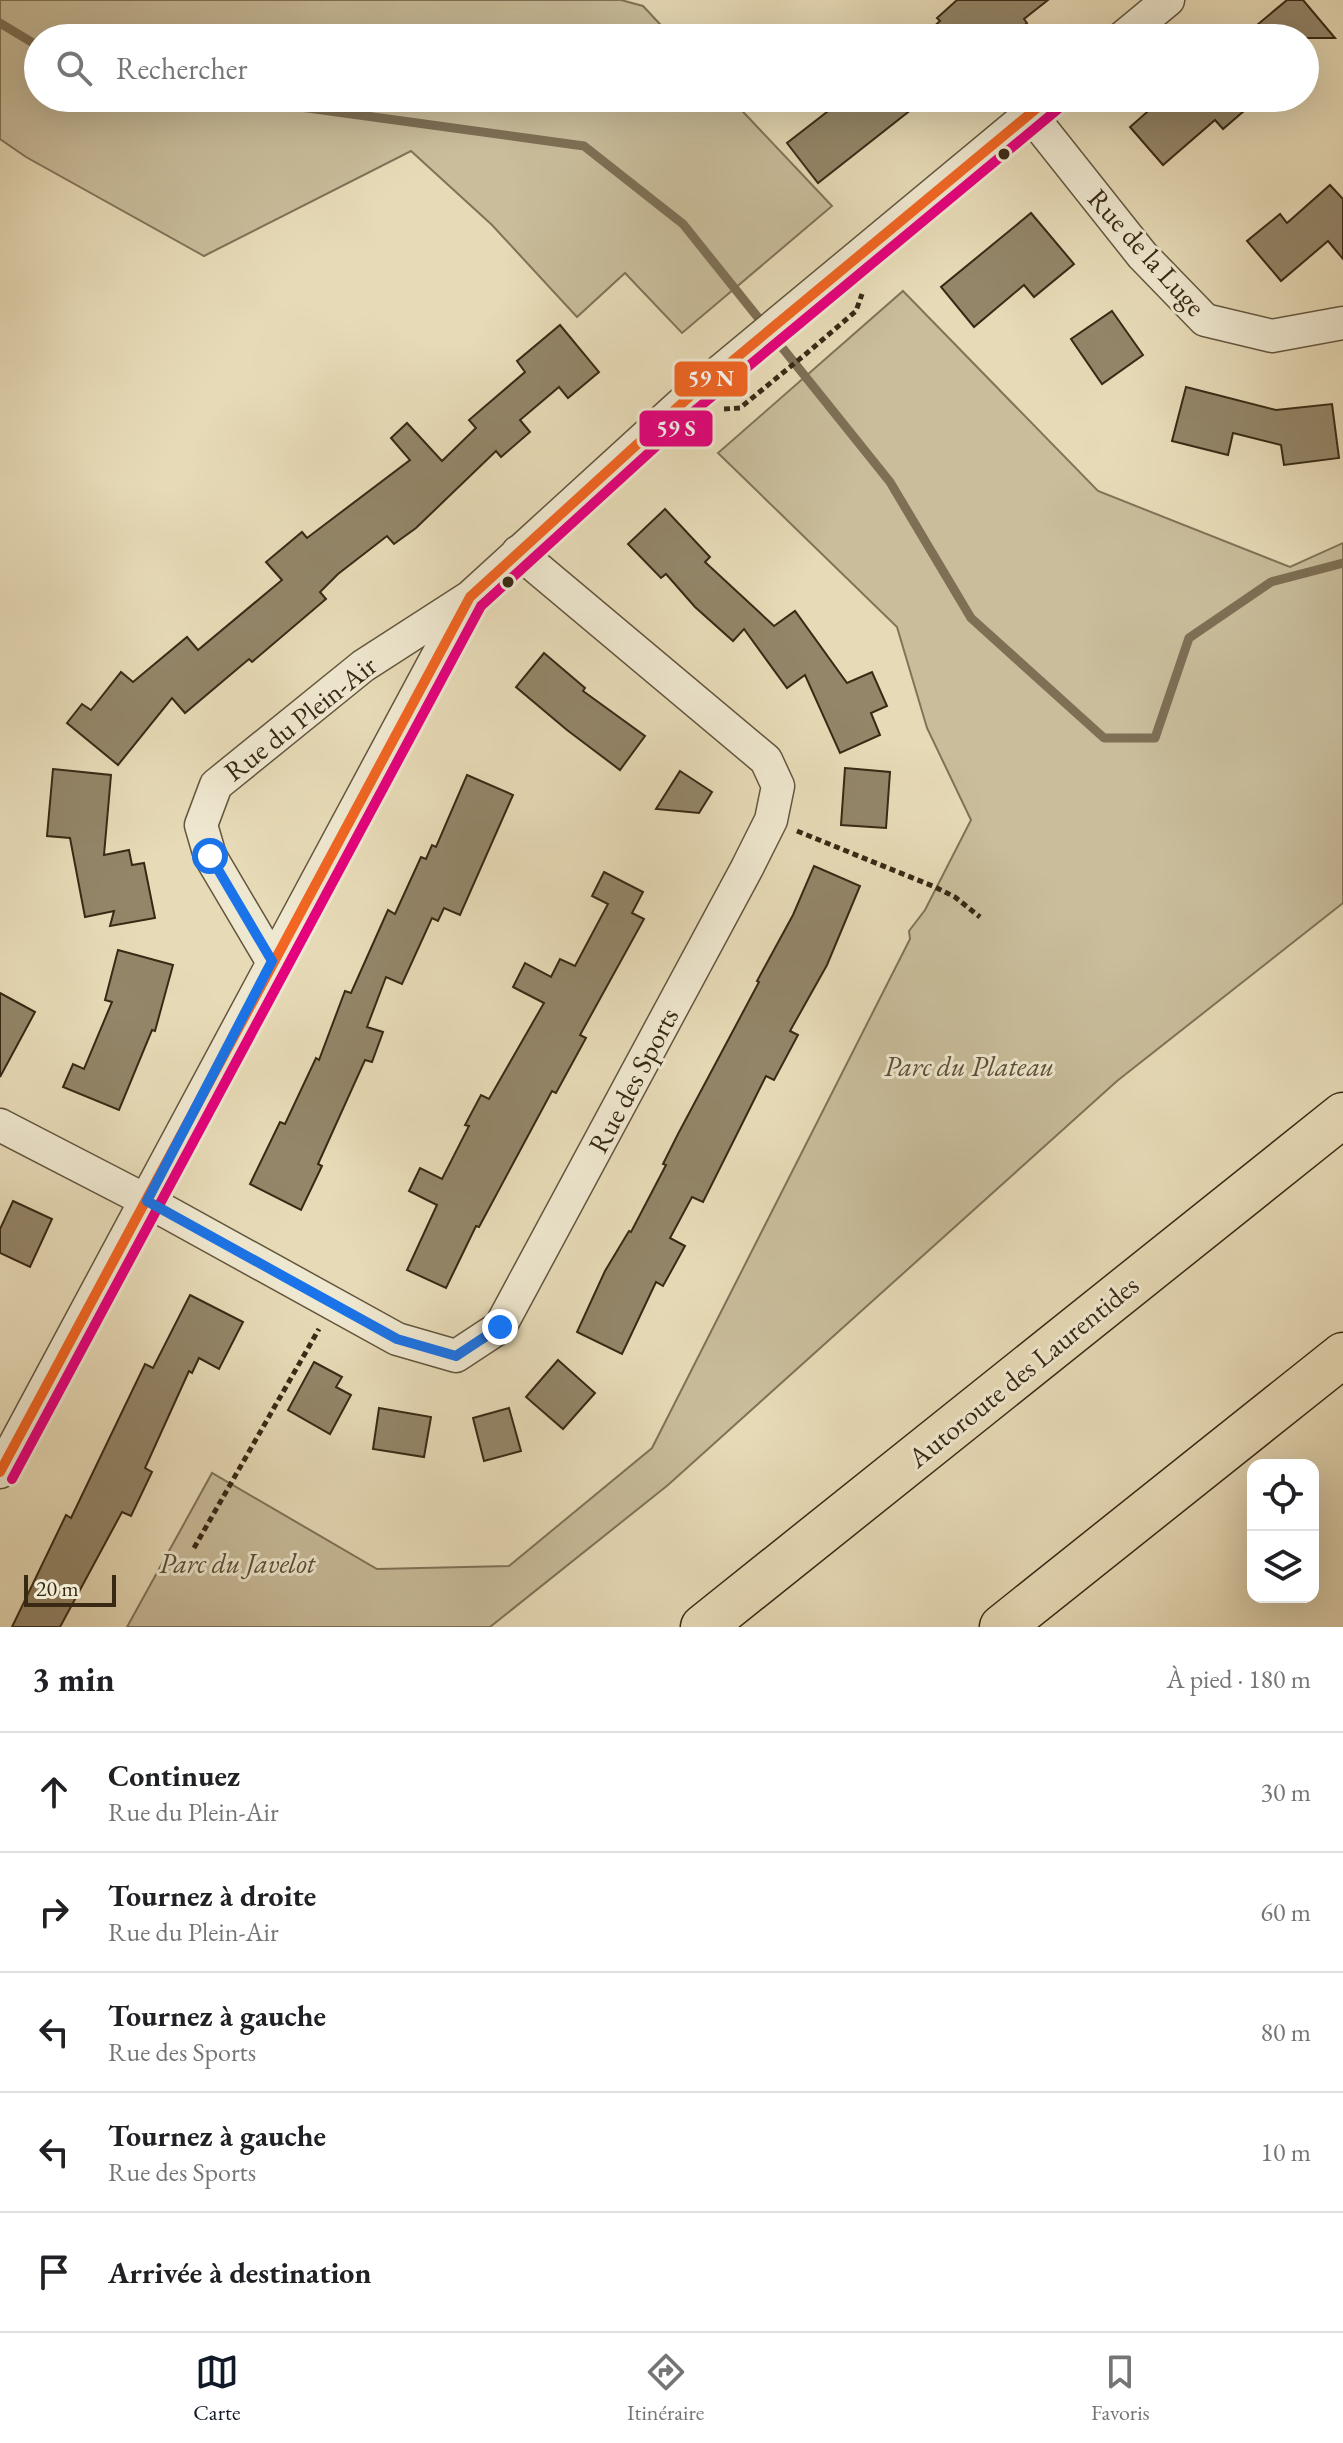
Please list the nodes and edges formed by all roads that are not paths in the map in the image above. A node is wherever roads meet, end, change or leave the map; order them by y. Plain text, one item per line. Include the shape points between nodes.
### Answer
1 (1168, 0) edge
2 (1139, 24) edge
3 (1032, 112) edge
4 (1043, 112) edge
5 (1343, 323) edge
6 (518, 552) junction
7 (470, 597) junction
8 (272, 961) junction
9 (1343, 1115) edge
10 (0, 1125) edge
11 (147, 1201) junction
12 (1343, 1355) edge
13 (0, 1472) edge
14 (703, 1627) edge
15 (1002, 1627) edge

1 - 2 street
3 - 6 street, Rue du Plein-Air via 709,381
4 - 5 street, Rue de la Luge via 1142,255 1205,320 1272,336
6 - 7 street, Rue du Plein-Air
6 - 11 street, Rue des Sports via 766,760 778,786 771,820 500,1327 456,1356 397,1339
7 - 8 street, Rue du Plein-Air
7 - 8 street, Rue du Plein-Air via 363,666 216,785 201,825 210,856
8 - 11 street, Rue du Plein-Air
9 - 14 highway, Autoroute des Laurentides
10 - 11 street, Rue des Sports
11 - 13 street, Rue du Plein-Air
12 - 15 highway

